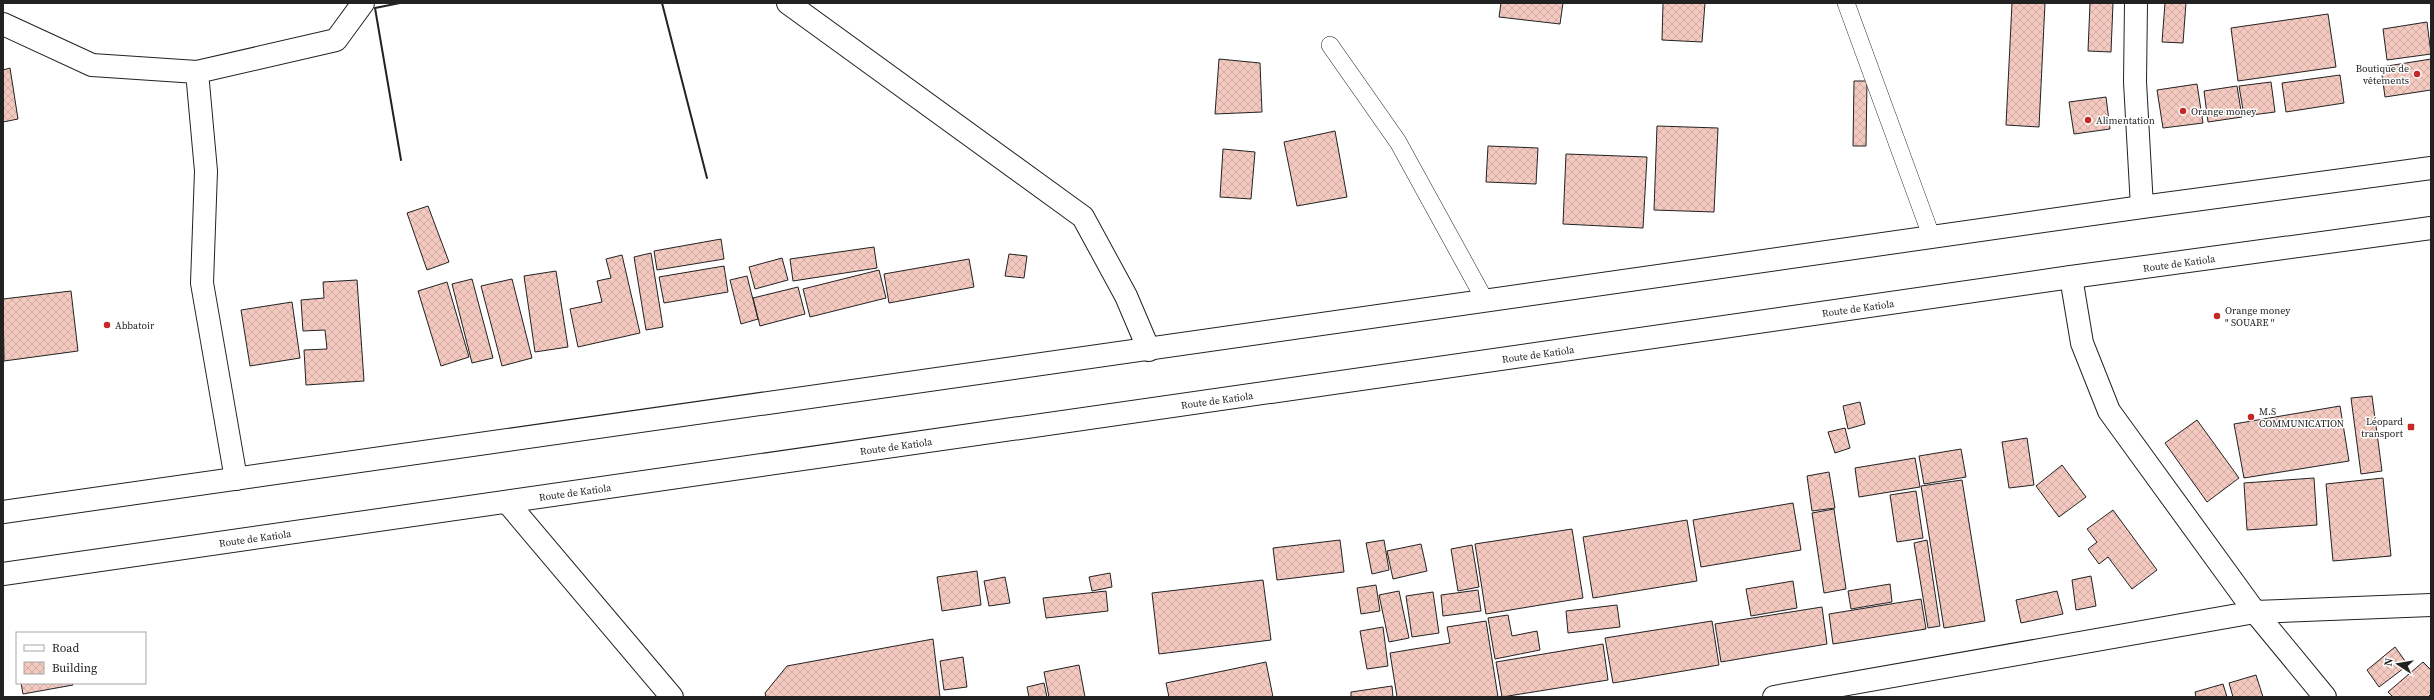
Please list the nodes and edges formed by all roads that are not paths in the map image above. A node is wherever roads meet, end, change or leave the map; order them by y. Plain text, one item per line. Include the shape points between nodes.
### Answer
1 (363, 3) edge
2 (788, 3) edge
3 (1846, 3) edge
4 (2136, 3) edge
5 (3, 24) edge
6 (1330, 45) dead end
7 (197, 72) junction
8 (2431, 168) edge
9 (2142, 207) junction
10 (2431, 228) edge
11 (1932, 238) junction
12 (2071, 277) junction
13 (1486, 302) junction
14 (1148, 350) junction
15 (236, 479) junction
16 (507, 502) junction
17 (3, 512) edge
18 (3, 574) edge
19 (2431, 605) edge
20 (2255, 612) junction
21 (672, 697) edge
22 (1774, 697) edge
23 (2325, 697) edge

1 - 7 main road via 336,40
2 - 14 main road via 1083,217 1126,296
3 - 11 lane
4 - 9 main road via 2135,82
5 - 7 main road via 92,65
6 - 13 lane via 1398,142
7 - 15 main road via 206,171 202,283
8 - 9 main road
9 - 11 main road
10 - 12 main road, Route de Katiola
11 - 13 main road
12 - 16 main road, Route de Katiola
12 - 20 main road via 2082,343 2109,411
13 - 14 main road
14 - 15 main road
15 - 17 main road
16 - 18 main road, Route de Katiola
16 - 21 main road
19 - 20 main road
20 - 22 main road
20 - 23 main road

